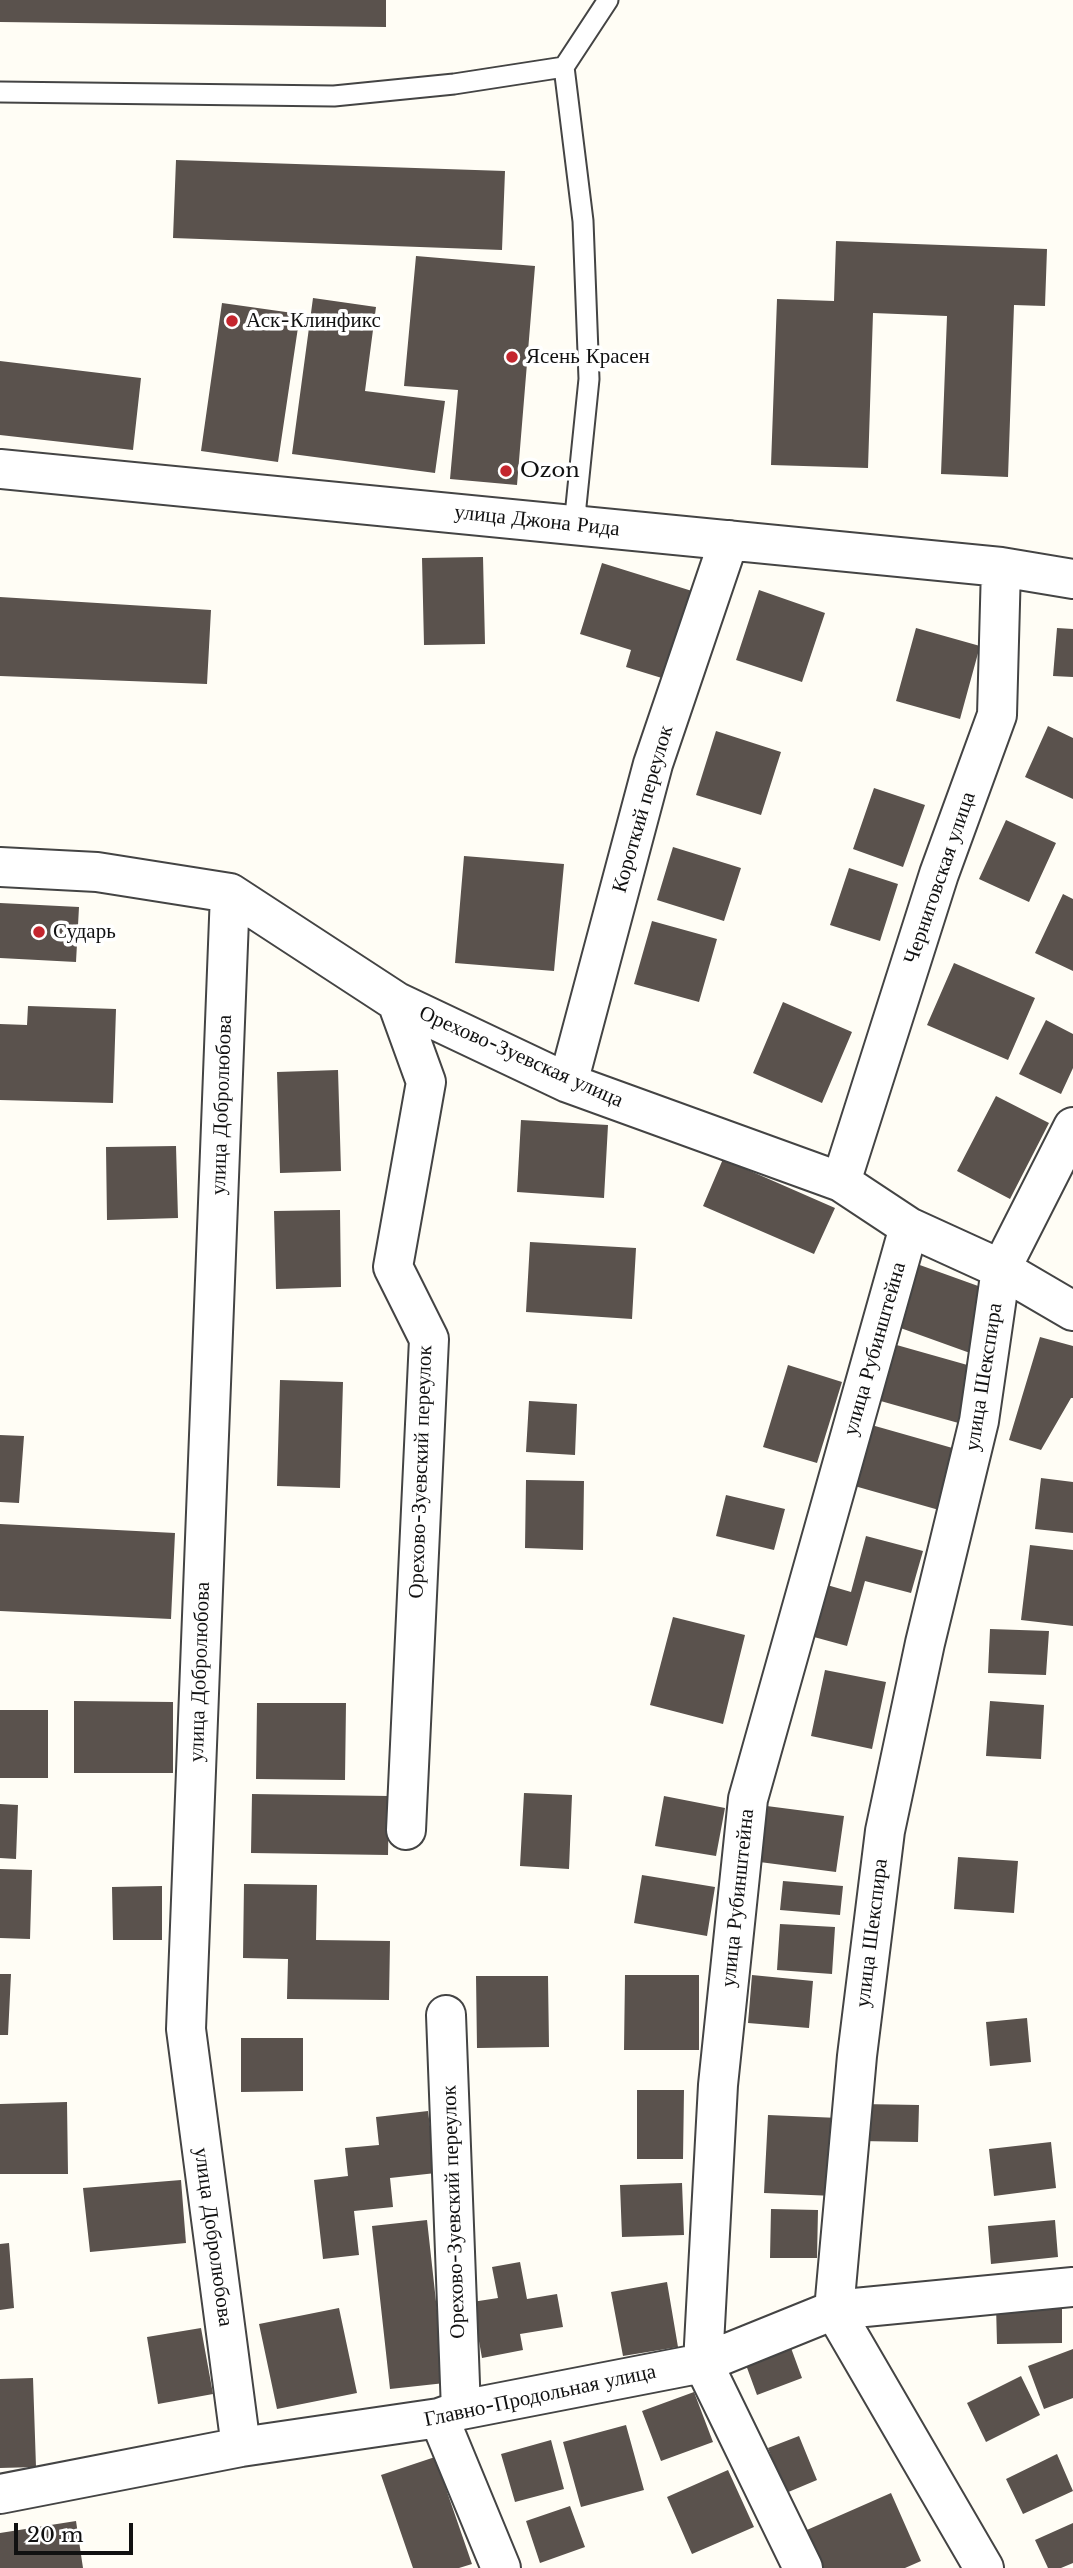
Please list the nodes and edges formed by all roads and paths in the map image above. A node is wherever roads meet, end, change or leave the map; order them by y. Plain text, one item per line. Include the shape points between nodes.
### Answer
1 (608, 0) edge
2 (564, 67) junction
3 (0, 92) edge
4 (0, 469) edge
5 (578, 524) junction
6 (729, 540) junction
7 (1001, 567) junction
8 (1073, 579) edge
9 (0, 867) edge
10 (230, 893) junction
11 (397, 1002) junction
12 (568, 1083) junction
13 (1073, 1127) edge
14 (841, 1182) junction
15 (909, 1227) junction
16 (1001, 1269) junction
17 (1073, 1311) edge
18 (406, 1830) dead end
19 (446, 2015) dead end
20 (1073, 2287) edge
21 (834, 2309) junction
22 (703, 2363) junction
23 (450, 2414) junction
24 (241, 2447) junction
25 (0, 2494) edge
26 (501, 2568) edge
27 (803, 2568) edge
28 (984, 2568) edge

1 - 2 lane
2 - 3 lane via 334,96
2 - 5 lane via 583,222 589,379
4 - 5 street, улица Джона Рида
5 - 6 street, улица Джона Рида
6 - 7 street, улица Джона Рида
6 - 12 street, Короткий переулок via 653,764
7 - 8 street, улица Джона Рида
7 - 14 street, Черниговская улица via 997,715 939,874
9 - 10 street, Орехово-Зуевская улица via 97,872
10 - 11 street, Орехово-Зуевская улица
10 - 24 street, улица Добролюбова via 186,2029
11 - 12 street, Орехово-Зуевская улица
11 - 18 street, Орехово-Зуевский переулок via 426,1082 393,1267 429,1339
12 - 14 street, Орехово-Зуевская улица
13 - 16 street, улица Шекспира
14 - 15 street, Орехово-Зуевская улица
15 - 16 street, Орехово-Зуевская улица
15 - 22 street, улица Рубинштейна via 748,1799 718,2085
16 - 17 street, Орехово-Зуевская улица
16 - 21 street, улица Шекспира via 979,1421 885,1831 857,2056
19 - 23 street, Орехово-Зуевский переулок
20 - 21 street, Главно-Продольная улица
21 - 22 street, Главно-Продольная улица
21 - 28 street
22 - 23 street, Главно-Продольная улица
22 - 27 street, улица Рубинштейна
23 - 24 street, Главно-Продольная улица
23 - 26 street
24 - 25 street, Главно-Продольная улица

